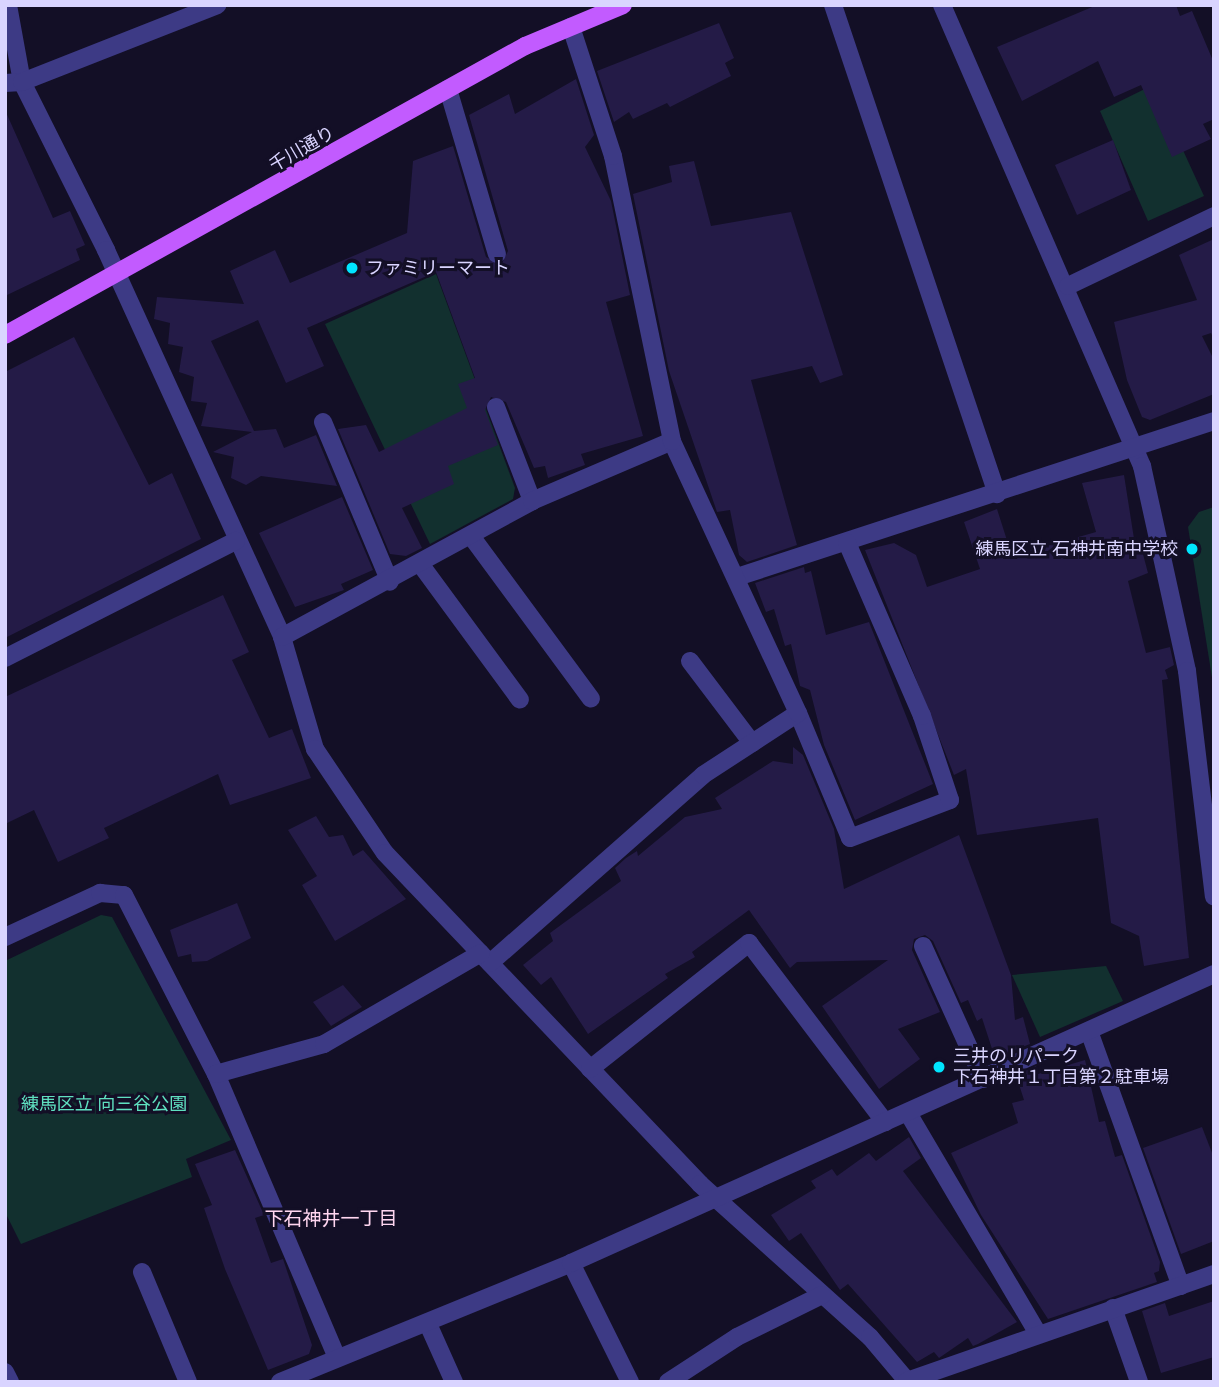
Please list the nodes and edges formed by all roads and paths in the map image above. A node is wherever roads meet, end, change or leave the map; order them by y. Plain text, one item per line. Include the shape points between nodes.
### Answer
1 (8, 5) edge
2 (217, 5) edge
3 (623, 5) edge
4 (833, 5) edge
5 (942, 5) edge
6 (571, 27) junction
7 (13, 83) edge
8 (448, 89) junction
9 (1214, 216) edge
10 (497, 254) dead end
11 (117, 276) junction
12 (1068, 286) junction
13 (5, 335) edge
14 (496, 407) dead end
15 (1214, 421) edge
16 (323, 422) dead end
17 (672, 441) junction
18 (1136, 448) junction
19 (997, 494) junction
20 (532, 501) junction
21 (471, 536) junction
22 (236, 541) junction
23 (847, 543) junction
24 (421, 565) junction
25 (737, 576) junction
26 (390, 582) junction
27 (282, 637) junction
28 (5, 658) edge
29 (690, 661) dead end
30 (592, 699) dead end
31 (520, 700) dead end
32 (798, 713) junction
33 (752, 743) junction
34 (1214, 896) edge
35 (5, 937) edge
36 (923, 946) dead end
37 (486, 958) junction
38 (1214, 974) edge
39 (1089, 1031) junction
40 (590, 1069) junction
41 (216, 1074) junction
42 (983, 1079) junction
43 (908, 1113) junction
44 (885, 1122) junction
45 (716, 1199) junction
46 (570, 1263) junction
47 (142, 1272) dead end
48 (1214, 1274) edge
49 (1181, 1286) junction
50 (822, 1294) junction
51 (1113, 1308) junction
52 (428, 1324) junction
53 (1038, 1334) junction
54 (337, 1358) junction
55 (5, 1371) edge
56 (908, 1381) edge
57 (10, 1382) edge
58 (188, 1382) edge
59 (280, 1382) edge
60 (454, 1382) edge
61 (630, 1382) edge
62 (668, 1382) edge
63 (1139, 1382) edge

1 - 7 street
2 - 7 street
3 - 6 main road, 千川通り
4 - 19 street
5 - 12 street
6 - 8 main road, 千川通り
6 - 17 street via 613,156
7 - 11 street
8 - 10 street
8 - 11 main road, 千川通り
9 - 12 street
11 - 13 main road, 千川通り
11 - 22 street
12 - 18 street
14 - 20 street
15 - 18 street
16 - 26 street
17 - 20 street
17 - 25 street
18 - 19 street
18 - 34 street via 1187,671
19 - 23 street
20 - 21 street
21 - 24 street
21 - 30 street
22 - 27 street
22 - 28 street
23 - 25 street
23 - 32 street via 922,716 950,800 850,838
24 - 26 street
24 - 31 street
25 - 32 street
26 - 27 street
27 - 37 street via 314,749 385,853
29 - 33 street
32 - 33 street
33 - 37 street via 703,775
35 - 41 street via 100,893 124,895
36 - 42 street
37 - 40 street
37 - 41 street via 324,1044
38 - 39 street
39 - 42 street
39 - 49 street
40 - 44 street via 749,943
40 - 45 street
41 - 54 street
42 - 43 street
43 - 44 street
43 - 53 street
44 - 45 street
45 - 46 street
45 - 50 street
46 - 52 street
46 - 61 street
47 - 58 street
48 - 49 street
49 - 51 street
50 - 56 street
50 - 62 street via 737,1337
51 - 53 street
51 - 63 street
52 - 54 street
52 - 60 street
53 - 56 street
54 - 59 street
55 - 57 street

